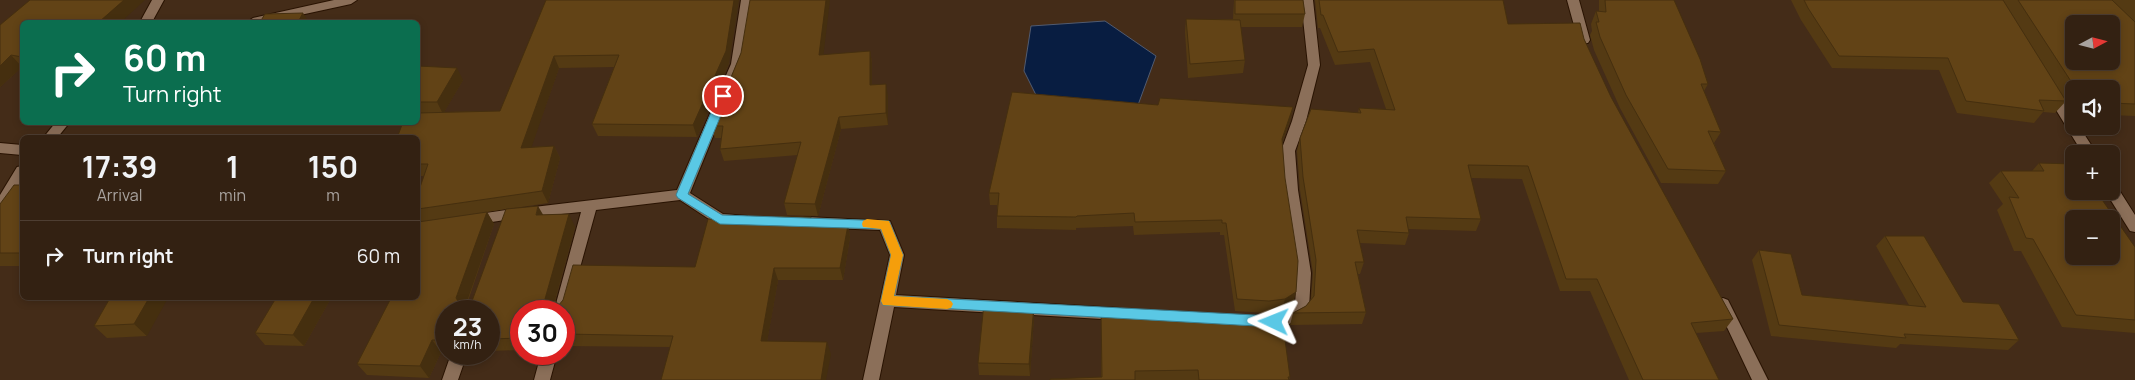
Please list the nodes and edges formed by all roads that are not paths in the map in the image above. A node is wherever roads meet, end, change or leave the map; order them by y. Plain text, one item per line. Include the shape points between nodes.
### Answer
1 (158, 0) edge
2 (351, 0) edge
3 (747, 0) edge
4 (1307, 0) edge
5 (1573, 0) edge
6 (147, 20) edge
7 (262, 20) edge
8 (1586, 51) edge
9 (2044, 81) edge
10 (61, 125) edge
11 (52, 135) edge
12 (2084, 145) edge
13 (0, 148) edge
14 (20, 150) edge
15 (20, 178) edge
16 (16, 192) edge
17 (682, 195) junction
18 (2118, 200) edge
19 (590, 205) junction
20 (0, 206) edge
21 (506, 215) junction
22 (759, 220) edge
23 (788, 221) edge
24 (457, 223) edge
25 (2135, 227) edge
26 (500, 232) edge
27 (1716, 292) edge
28 (564, 300) edge
29 (887, 301) junction
30 (1132, 314) edge
31 (1249, 321) edge
32 (455, 365) edge
33 (547, 365) edge
34 (450, 380) edge
35 (542, 380) edge
36 (871, 380) edge
37 (1760, 380) edge

1 - 6 street
2 - 7 street
3 - 17 street via 737,64
4 - 31 street via 1314,65 1288,152 1304,273 1302,308 1292,317 1274,322
5 - 8 street
9 - 12 street
10 - 11 street
13 - 14 street
15 - 16 street
16 - 20 street
17 - 19 street
17 - 22 street via 720,219
18 - 25 street
19 - 21 street
19 - 28 street
21 - 24 street
21 - 26 street
23 - 29 street via 885,224 897,255
27 - 37 street
29 - 30 street
29 - 36 street
32 - 34 street
33 - 35 street

